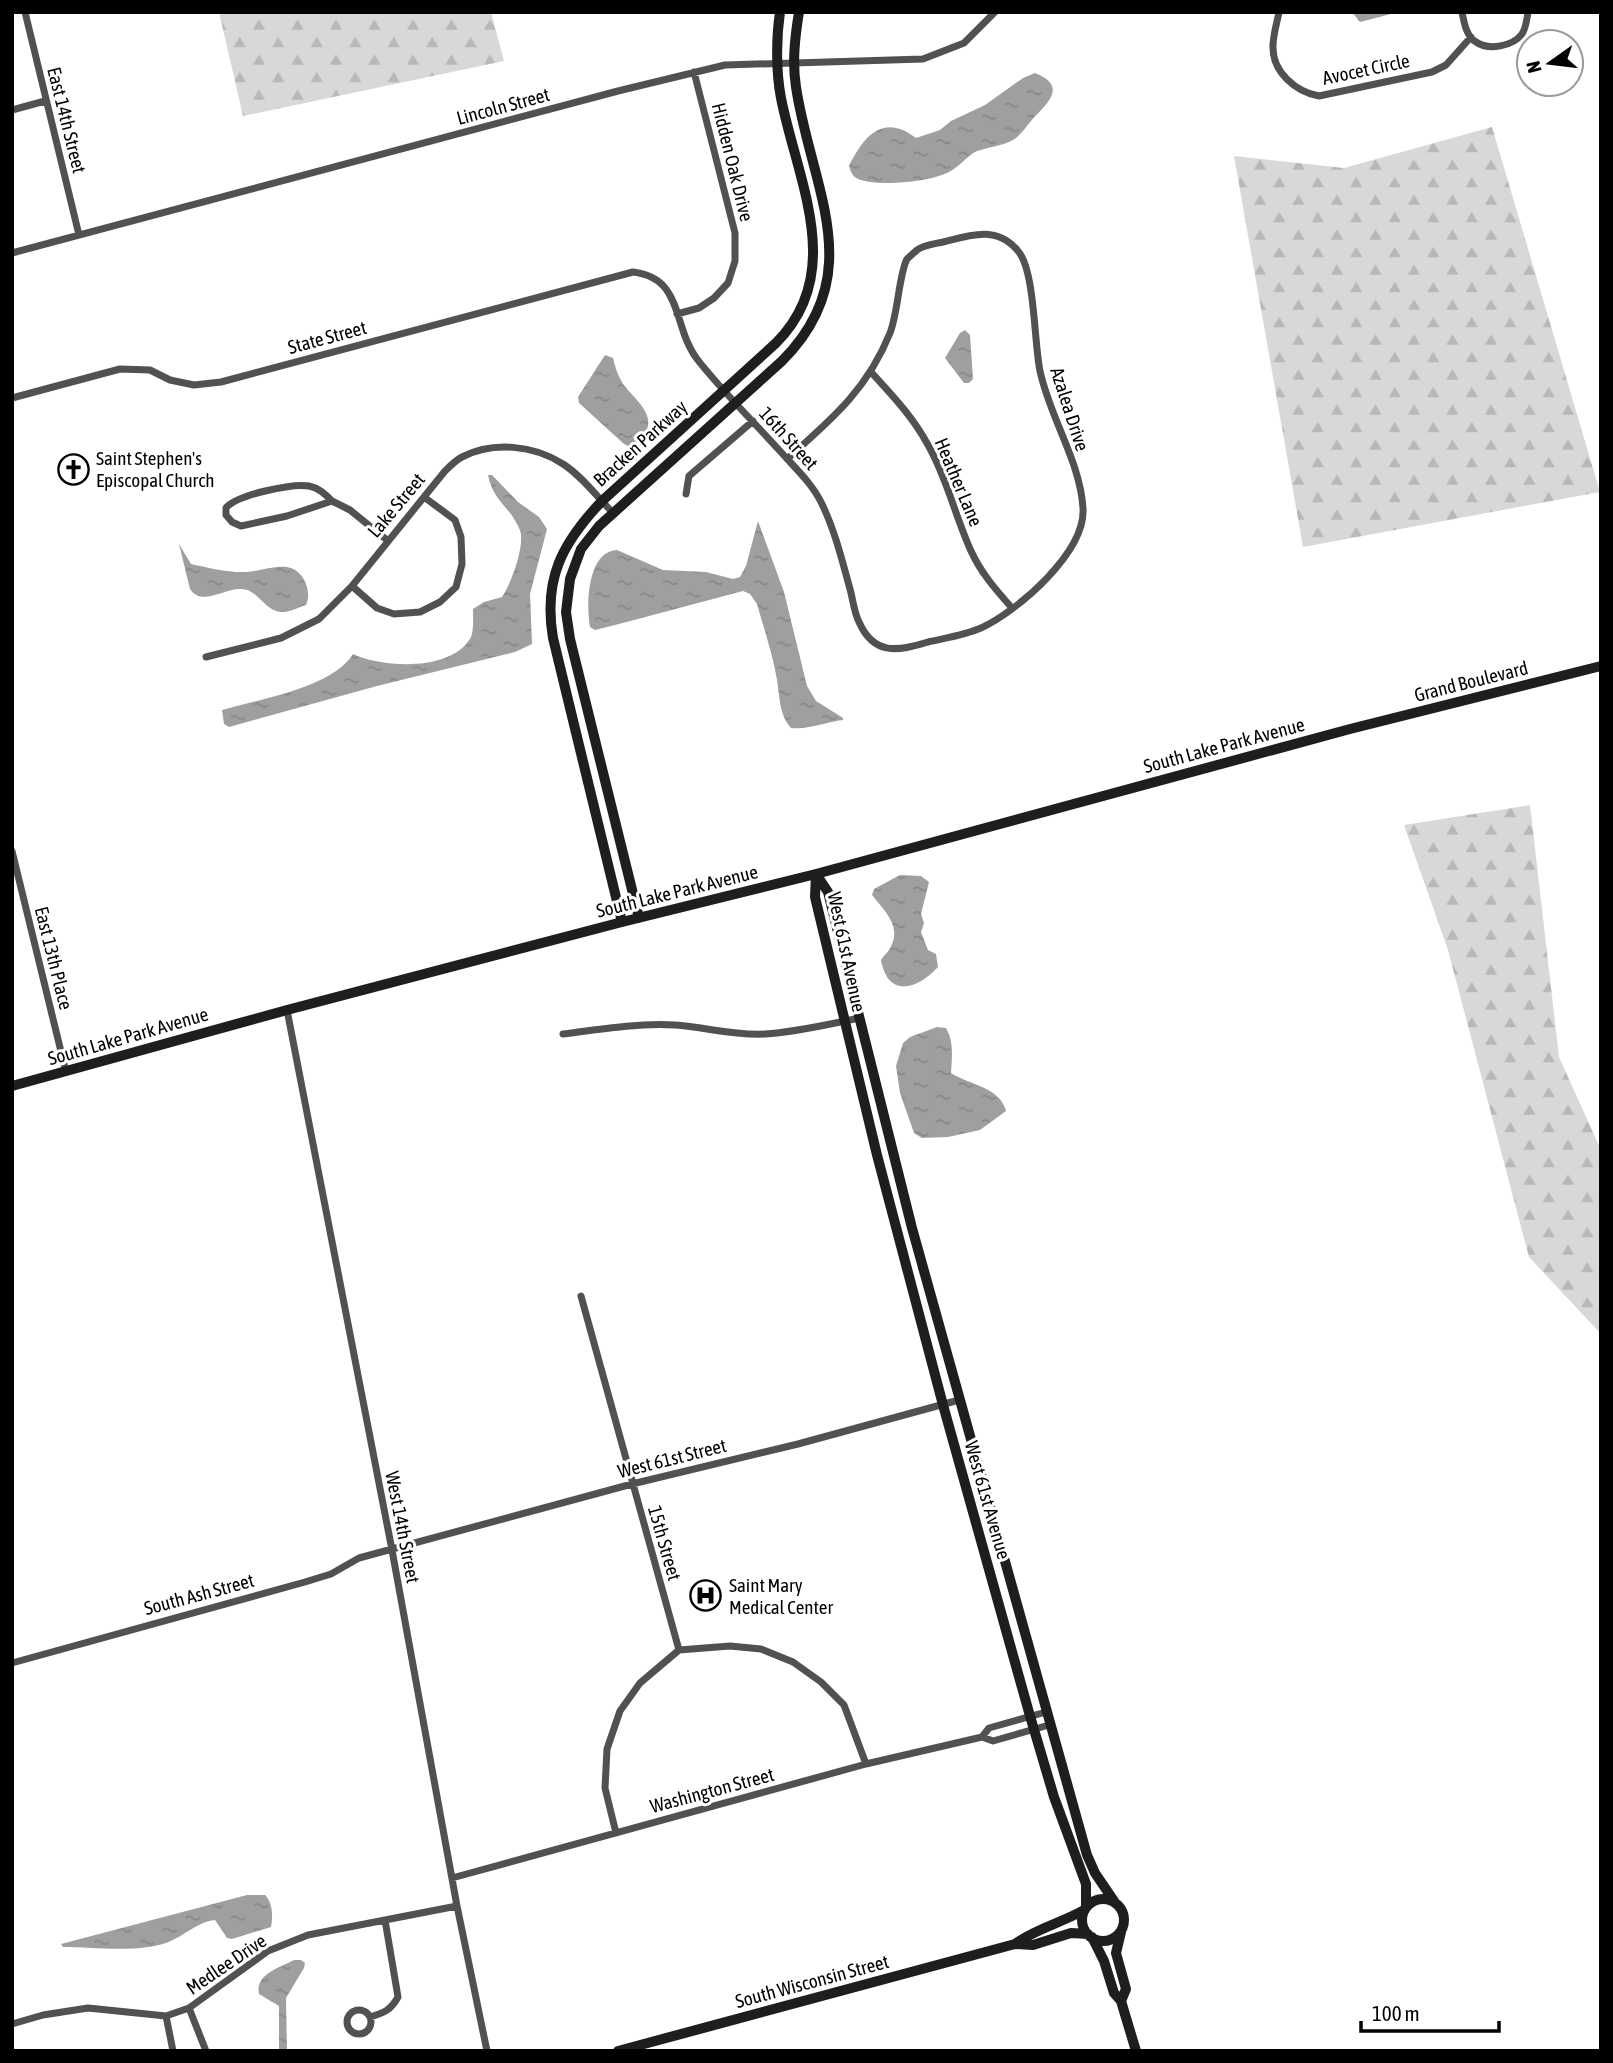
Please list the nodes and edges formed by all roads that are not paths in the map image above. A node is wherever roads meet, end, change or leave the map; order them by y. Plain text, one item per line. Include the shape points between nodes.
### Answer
1 (25, 12) edge
2 (780, 12) edge
3 (799, 12) edge
4 (995, 12) edge
5 (1279, 12) edge
6 (1462, 12) edge
7 (1528, 12) edge
8 (1471, 37) junction
9 (794, 63) junction
10 (778, 64) junction
11 (694, 72) junction
12 (45, 101) junction
13 (12, 110) edge
14 (79, 235) junction
15 (12, 253) edge
16 (650, 274) joint
17 (677, 314) junction
18 (871, 372) junction
19 (725, 390) junction
20 (12, 398) edge
21 (737, 402) junction
22 (753, 421) junction
23 (787, 459) junction
24 (686, 494) dead end
25 (424, 497) junction
26 (332, 500) junction
27 (602, 501) junction
28 (614, 514) junction
29 (387, 540) junction
30 (352, 586) junction
31 (1012, 608) junction
32 (206, 657) dead end
33 (1601, 666) edge
34 (1350, 729) joint
35 (604, 774) junction
36 (587, 778) junction
37 (12, 851) edge
38 (816, 874) junction
39 (639, 918) junction
40 (622, 922) junction
41 (287, 1010) junction
42 (860, 1018) junction
43 (844, 1021) junction
44 (564, 1034) dead end
45 (66, 1072) junction
46 (12, 1086) edge
47 (582, 1296) dead end
48 (960, 1400) junction
49 (943, 1405) junction
50 (632, 1484) junction
51 (392, 1550) junction
52 (679, 1650) junction
53 (12, 1663) edge
54 (1046, 1712) junction
55 (1030, 1716) junction
56 (1049, 1725) junction
57 (1034, 1729) junction
58 (982, 1737) junction
59 (866, 1764) junction
60 (616, 1833) junction
61 (452, 1878) junction
62 (1114, 1901) junction
63 (457, 1906) junction
64 (1085, 1909) junction
65 (385, 1920) junction
66 (1121, 1932) junction
67 (1090, 1936) junction
68 (1015, 1944) junction
69 (1121, 2001) junction
70 (189, 2008) junction
71 (166, 2016) junction
72 (370, 2017) dead end
73 (12, 2024) edge
74 (173, 2051) edge
75 (206, 2051) edge
76 (487, 2051) edge
77 (618, 2051) edge
78 (1136, 2051) edge

1 - 12 street, East 14th Street
2 - 10 main road, Bracken Parkway
3 - 9 main road, Bracken Parkway
4 - 9 street, Lincoln Street via 964,43 923,59
5 - 8 street, Avocet Circle via 1275,62 1304,94 1319,96 1432,72 1446,65
6 - 8 street
7 - 8 street via 1523,33 1512,43 1492,47
9 - 10 street, Lincoln Street
9 - 21 main road, Bracken Parkway via 828,222 827,279 817,311 799,342
10 - 11 street, Lincoln Street via 725,65
10 - 19 main road, Bracken Parkway via 814,257 804,301 783,336
11 - 14 street, Lincoln Street
11 - 17 street, Hidden Oak Drive via 735,233 735,261 728,283 714,298
12 - 13 street
12 - 14 street, East 14th Street
14 - 15 street, Lincoln Street
16 - 17 street, 16th Street via 670,293
16 - 20 street, State Street via 633,272 221,382 194,385 150,370 120,369
17 - 19 street, 16th Street via 693,352
18 - 23 street via 846,406
18 - 31 street, Heather Lane via 928,444 972,552
18 - 31 street, Azalea Drive via 891,331 907,259 920,248 986,232 1004,239 1020,253 1029,281 1045,392 1080,486 1084,511 1070,553
19 - 21 street, 16th Street
19 - 27 main road, Bracken Parkway
21 - 22 street, 16th Street
21 - 28 main road, Bracken Parkway
22 - 23 street, 16th Street
22 - 24 street via 689,476
23 - 31 street, 16th Street via 821,502 859,623 872,642 889,650 908,648 981,628
25 - 27 street, Lake Street via 462,457 515,446 565,465
25 - 29 street, Lake Street
25 - 30 street via 455,520 462,564 456,587 420,612 394,614 377,608
26 - 26 street via 241,526 226,515 235,499 295,485 319,489
26 - 29 street
27 - 28 street, Lake Street
27 - 36 main road, Bracken Parkway via 567,543 554,575 550,603 553,638
28 - 35 main road, Bracken Parkway via 581,549 570,579 566,612
29 - 30 street, Lake Street
30 - 32 street, Lake Street via 319,619 281,638
33 - 34 main road, Grand Boulevard
34 - 38 main road, South Lake Park Avenue
35 - 36 street
35 - 39 main road, Bracken Parkway
36 - 40 main road, Bracken Parkway
37 - 45 street, East 13th Place
38 - 39 main road, South Lake Park Avenue
38 - 42 main road, West 61st Avenue via 828,892
38 - 43 main road, West 61st Avenue via 815,897
39 - 40 main road, South Lake Park Avenue
40 - 41 main road, South Lake Park Avenue
41 - 45 main road, South Lake Park Avenue
41 - 51 street, West 14th Street
42 - 43 street
42 - 48 main road, West 61st Avenue
43 - 44 street via 764,1034 636,1024
43 - 49 main road, West 61st Avenue
45 - 46 main road, South Lake Park Avenue
47 - 50 street, 15th Street
48 - 49 street, West 61st Street
48 - 54 main road, West 61st Avenue
49 - 50 street, West 61st Street
49 - 55 main road, West 61st Avenue
50 - 51 street, West 61st Street
50 - 52 street, 15th Street
51 - 53 street, South Ash Street via 359,1558 305,1582
51 - 61 street, West 14th Street
52 - 59 street via 761,1649 793,1662 844,1705
52 - 60 street via 640,1684 620,1711 607,1749 605,1788
54 - 55 street, Washington Street
54 - 56 main road, West 61st Avenue
55 - 57 main road, West 61st Avenue
55 - 58 street, Washington Street via 989,1728
56 - 57 street, Washington Street
56 - 62 main road, West 61st Avenue via 1087,1855
57 - 58 street, Washington Street via 993,1741
57 - 64 main road, West 61st Avenue via 1086,1884
58 - 59 street, Washington Street
59 - 60 street, Washington Street
60 - 61 street, Washington Street
61 - 63 street, West 14th Street
62 - 64 main road via 1100,1899
62 - 66 main road via 1123,1911
63 - 65 street, Medlee Drive
63 - 76 street, West 14th Street
64 - 67 main road via 1082,1924
64 - 68 main road, South Wisconsin Street
65 - 70 street, Medlee Drive via 308,1935 268,1951
65 - 72 street via 398,1997 387,2012
66 - 67 main road via 1103,1941
66 - 69 main road via 1116,1953 1126,1989
67 - 68 main road, South Wisconsin Street via 1071,1933 1033,1945
67 - 69 main road
68 - 77 main road, South Wisconsin Street
69 - 78 main road
70 - 71 street, Medlee Drive
70 - 75 street
71 - 73 street, Medlee Drive via 88,2008
71 - 74 street

